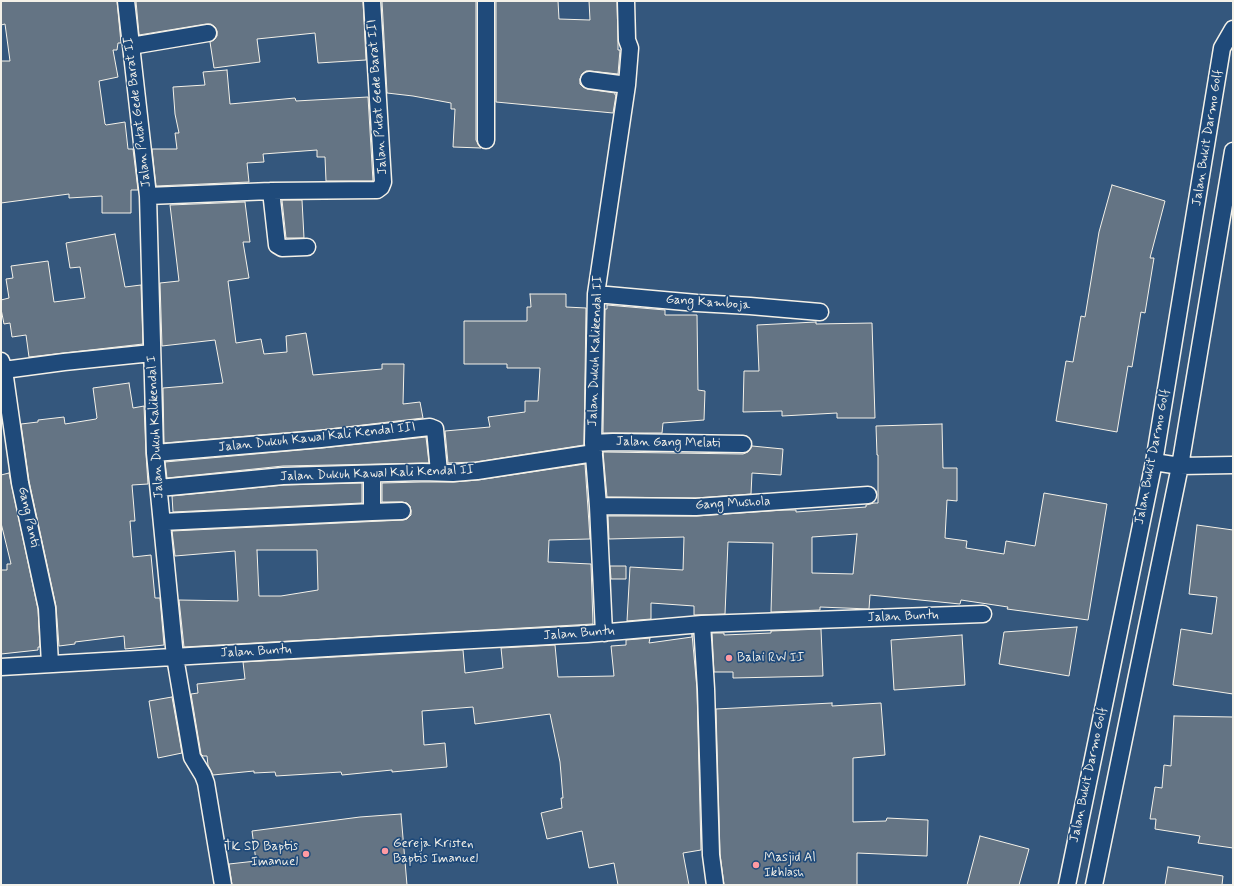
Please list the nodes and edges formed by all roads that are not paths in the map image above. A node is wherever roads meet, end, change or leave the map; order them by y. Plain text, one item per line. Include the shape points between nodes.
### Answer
1 (126, 1) edge
2 (372, 1) edge
3 (486, 1) edge
4 (626, 1) edge
5 (1233, 30) edge
6 (208, 33) dead end
7 (130, 46) junction
8 (1228, 48) edge
9 (1226, 76) edge
10 (589, 80) dead end
11 (627, 85) junction
12 (486, 140) dead end
13 (1233, 151) edge
14 (377, 190) joint
15 (271, 191) junction
16 (148, 196) junction
17 (306, 247) dead end
18 (596, 294) junction
19 (820, 312) dead end
20 (152, 352) junction
21 (2, 365) edge
22 (743, 444) dead end
23 (594, 448) junction
24 (155, 453) junction
25 (1154, 462) junction
26 (1233, 465) edge
27 (1180, 466) junction
28 (439, 472) junction
29 (372, 474) junction
30 (159, 488) junction
31 (868, 495) dead end
32 (598, 506) junction
33 (402, 511) dead end
34 (372, 512) junction
35 (162, 522) junction
36 (983, 614) dead end
37 (702, 624) junction
38 (604, 633) junction
39 (175, 657) junction
40 (50, 664) junction
41 (1, 667) edge
42 (223, 885) edge
43 (715, 885) edge
44 (1067, 885) edge
45 (1094, 885) edge

1 - 7 street, Jalan Putat Gede Barat II
2 - 14 street, Jalan Putat Gede Barat III via 383,182
3 - 12 street
4 - 11 street, Jalan Dukuh Kalikendal II via 627,40 630,48
5 - 8 street, Jalan Bukit Darmo Golf
6 - 7 street
7 - 16 street, Jalan Putat Gede Barat II
8 - 9 street, Jalan Bukit Darmo Golf
9 - 25 street, Jalan Bukit Darmo Golf
10 - 11 street
11 - 18 street, Jalan Dukuh Kalikendal II
13 - 27 street, Jalan Bukit Darmo Golf
14 - 15 street, Jalan Putat Gede Barat II
15 - 16 street, Jalan Putat Gede Barat II
15 - 17 street via 277,245 282,248
16 - 20 street, Jalan Dukuh Kalikendal I
18 - 19 street, Gang Kamboja
18 - 23 street, Jalan Dukuh Kalikendal II
20 - 21 street via 64,362
20 - 24 street, Jalan Dukuh Kalikendal I
21 - 40 street, Gang Panti via 20,483 47,608
22 - 23 street, Jalan Gang Melati via 613,442
23 - 28 street, Jalan Dukuh Kawal Kali Kendal II via 477,471
23 - 32 street, Jalan Dukuh Kalikendal II
24 - 28 street, Jalan Dukuh Kawal Kali Kendal III via 430,427 435,430
24 - 30 street, Jalan Dukuh Kalikendal I
25 - 27 street
25 - 44 street, Jalan Bukit Darmo Golf
26 - 27 street
27 - 45 street, Jalan Bukit Darmo Golf
28 - 29 street, Jalan Dukuh Kawal Kali Kendal II
29 - 30 street, Jalan Dukuh Kawal Kali Kendal II via 283,476
29 - 34 street
30 - 35 street, Jalan Dukuh Kalikendal I
31 - 32 street, Gang Mushola via 696,507
32 - 38 street, Jalan Dukuh Kalikendal II
33 - 34 street
34 - 35 street
35 - 39 street, Jalan Dukuh Kalikendal I
36 - 37 street, Jalan Buntu
37 - 38 street, Jalan Buntu
37 - 43 street via 711,855
38 - 39 street, Jalan Buntu
39 - 40 street, Jalan Buntu
39 - 42 street, Jalan Dukuh Kalikendal I via 192,757 206,783
40 - 41 street, Jalan Buntu

